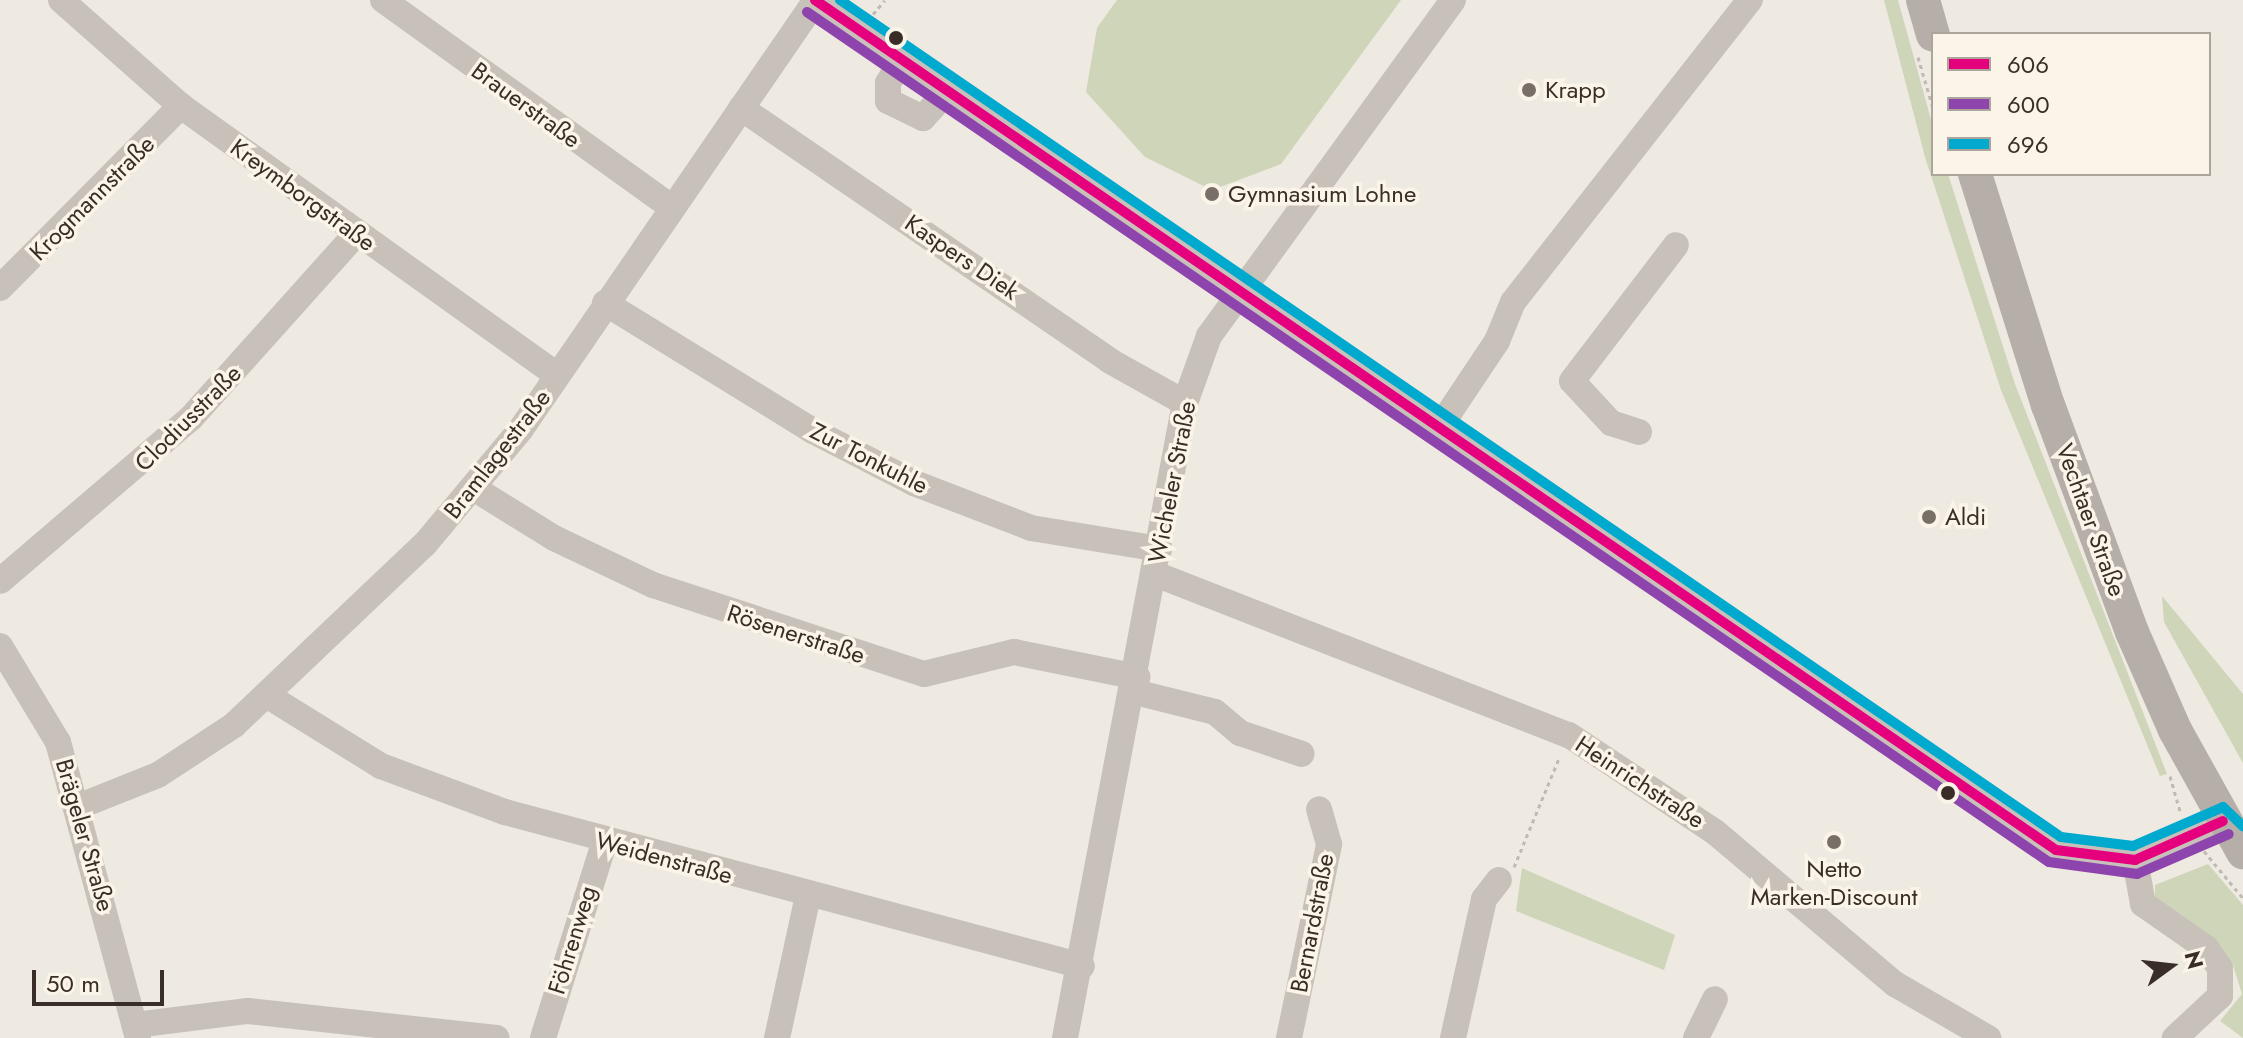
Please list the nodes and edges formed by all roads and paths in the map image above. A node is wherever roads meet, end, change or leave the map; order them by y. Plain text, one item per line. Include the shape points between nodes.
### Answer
1 (61, 0) edge
2 (383, 0) edge
3 (816, 0) edge
4 (1453, 0) edge
5 (1750, 0) edge
6 (1923, 0) edge
7 (1932, 32) edge
8 (903, 58) junction
9 (948, 90) junction
10 (181, 106) junction
11 (741, 108) junction
12 (1976, 176) edge
13 (671, 207) junction
14 (356, 234) junction
15 (1676, 245) dead end
16 (1239, 286) junction
17 (0, 288) edge
18 (605, 303) junction
19 (557, 375) junction
20 (1185, 403) junction
21 (1441, 425) junction
22 (1639, 432) dead end
23 (475, 489) junction
24 (1157, 561) junction
25 (0, 581) edge
26 (0, 646) edge
27 (1136, 685) junction
28 (268, 696) junction
29 (1569, 735) junction
30 (1302, 754) dead end
31 (80, 806) junction
32 (1319, 809) dead end
33 (2223, 821) junction
34 (604, 843) junction
35 (2243, 852) edge
36 (2135, 860) junction
37 (1499, 880) joint
38 (808, 896) junction
39 (1082, 966) junction
40 (1715, 999) dead end
41 (136, 1032) edge
42 (497, 1038) edge
43 (543, 1038) edge
44 (777, 1038) edge
45 (1065, 1038) edge
46 (1289, 1038) edge
47 (1453, 1038) edge
48 (1696, 1038) edge
49 (1988, 1038) edge
50 (2175, 1038) edge

1 - 10 street, Kreymborgstraße
2 - 13 street, Brauerstraße
3 - 8 street
3 - 11 street, Bramlagestraße
4 - 16 street, Wicheler Straße
5 - 21 street via 1513,302 1497,341
6 - 7 main road
8 - 9 street
8 - 9 street via 888,83 888,101 923,118
9 - 16 street
10 - 14 street, Kreymborgstraße
10 - 17 street, Krogmannstraße
11 - 13 street, Bramlagestraße
11 - 20 street, Kaspers Diek via 1110,361
12 - 33 main road, Vechtaer Straße via 2048,405 2132,632
13 - 18 street, Bramlagestraße
14 - 19 street, Kreymborgstraße
14 - 25 street, Clodiusstraße via 190,419
15 - 22 street via 1572,381 1611,423
16 - 20 street, Wicheler Straße via 1209,336
16 - 21 street
18 - 19 street, Bramlagestraße
18 - 24 street, Zur Tonkuhle via 813,431 914,483 1031,528
19 - 23 street, Bramlagestraße
20 - 24 street, Wicheler Straße
21 - 36 street via 2056,850
23 - 27 street, Rösenerstraße via 554,538 653,585 924,674 1014,652
23 - 28 street, Bramlagestraße
24 - 27 street, Wicheler Straße
24 - 29 street, Heinrichstraße
26 - 31 street, Brägeler Straße via 58,742
27 - 30 street, Rösenerstraße via 1215,712 1240,733
27 - 39 street, Wicheler Straße
28 - 31 street, Bramlagestraße via 158,775
28 - 34 street, Weidenstraße via 381,766
29 - 37 path via 1516,865
29 - 49 street, Heinrichstraße via 1715,832 1895,984
31 - 41 street, Brägeler Straße
32 - 46 street, Bernardstraße via 1329,844
33 - 35 main road, Vechtaer Straße
33 - 36 street
34 - 38 street, Weidenstraße
34 - 43 street, Föhrenweg
36 - 50 street via 2143,904 2206,948 2220,968 2220,996
37 - 47 street via 1484,899
38 - 39 street, Weidenstraße
38 - 44 street
39 - 45 street, Wicheler Straße
40 - 48 street
41 - 42 street via 248,1011

